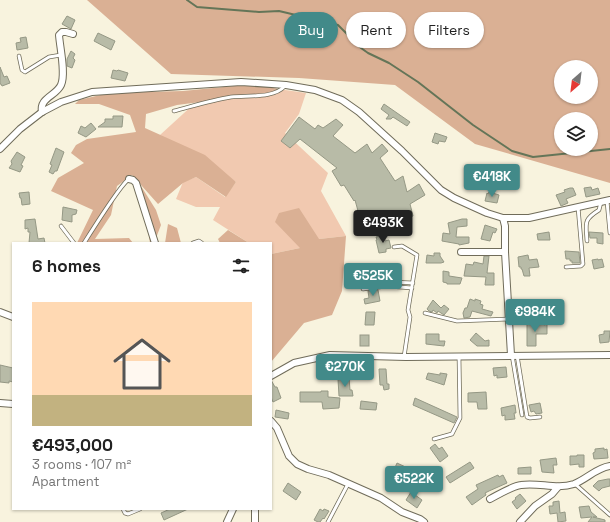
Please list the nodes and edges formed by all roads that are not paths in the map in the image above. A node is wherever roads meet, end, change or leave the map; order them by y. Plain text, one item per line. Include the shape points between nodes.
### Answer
1 (73, 34) dead end
2 (61, 55) junction
3 (20, 56) dead end
4 (286, 85) junction
5 (174, 111) dead end
6 (42, 112) junction
7 (0, 149) edge
8 (129, 179) joint
9 (606, 200) edge
10 (578, 207) junction
11 (503, 218) junction
12 (61, 226) dead end
13 (610, 234) edge
14 (587, 241) dead end
15 (73, 242) edge
16 (85, 242) edge
17 (155, 242) edge
18 (394, 248) dead end
19 (461, 252) dead end
20 (505, 252) junction
21 (566, 266) dead end
22 (369, 281) dead end
23 (413, 283) junction
24 (412, 288) junction
25 (363, 289) dead end
26 (0, 312) edge
27 (425, 313) dead end
28 (12, 317) edge
29 (509, 319) junction
30 (514, 355) junction
31 (610, 355) edge
32 (404, 356) junction
33 (459, 356) junction
34 (272, 375) edge
35 (0, 403) edge
36 (12, 404) edge
37 (522, 415) dead end
38 (540, 417) dead end
39 (272, 422) edge
40 (434, 439) dead end
41 (610, 466) edge
42 (348, 484) junction
43 (575, 484) junction
44 (558, 487) junction
45 (490, 499) dead end
46 (124, 510) edge
47 (138, 510) edge
48 (233, 510) edge
49 (255, 510) edge
50 (610, 515) edge
51 (227, 522) edge
52 (255, 522) edge
53 (328, 522) edge
54 (424, 522) edge
55 (520, 522) edge

1 - 2 street via 62,32 59,35
2 - 3 lane via 49,57 25,72 20,68
2 - 6 street via 61,85 44,102
4 - 5 lane via 280,91 268,94 231,97
4 - 6 street via 241,82 92,92 61,102
4 - 11 street via 315,90 342,100 402,151 441,190 473,207
6 - 7 street
8 - 16 lane
8 - 17 street via 136,183
9 - 10 street
9 - 13 lane
9 - 14 lane via 599,210 586,220
10 - 11 street via 529,218
10 - 21 lane via 583,264
11 - 20 street
12 - 15 lane
18 - 23 lane via 402,246 417,255
19 - 20 street
20 - 29 street
22 - 23 lane
23 - 24 lane
24 - 25 lane via 387,286
24 - 32 lane
26 - 28 street
27 - 29 lane via 457,320
29 - 30 street
30 - 31 street
30 - 33 street
30 - 37 lane
30 - 38 lane via 527,417
32 - 33 street
32 - 34 street via 330,355 294,363
33 - 40 lane via 460,418 452,434
35 - 36 street
39 - 42 street via 293,461 303,468 329,475
41 - 43 street via 602,467
42 - 53 lane
42 - 54 street via 381,498
43 - 44 street
43 - 50 lane
44 - 45 street via 542,484 520,485
44 - 55 street
46 - 47 lane via 128,514
48 - 51 street
49 - 52 street

